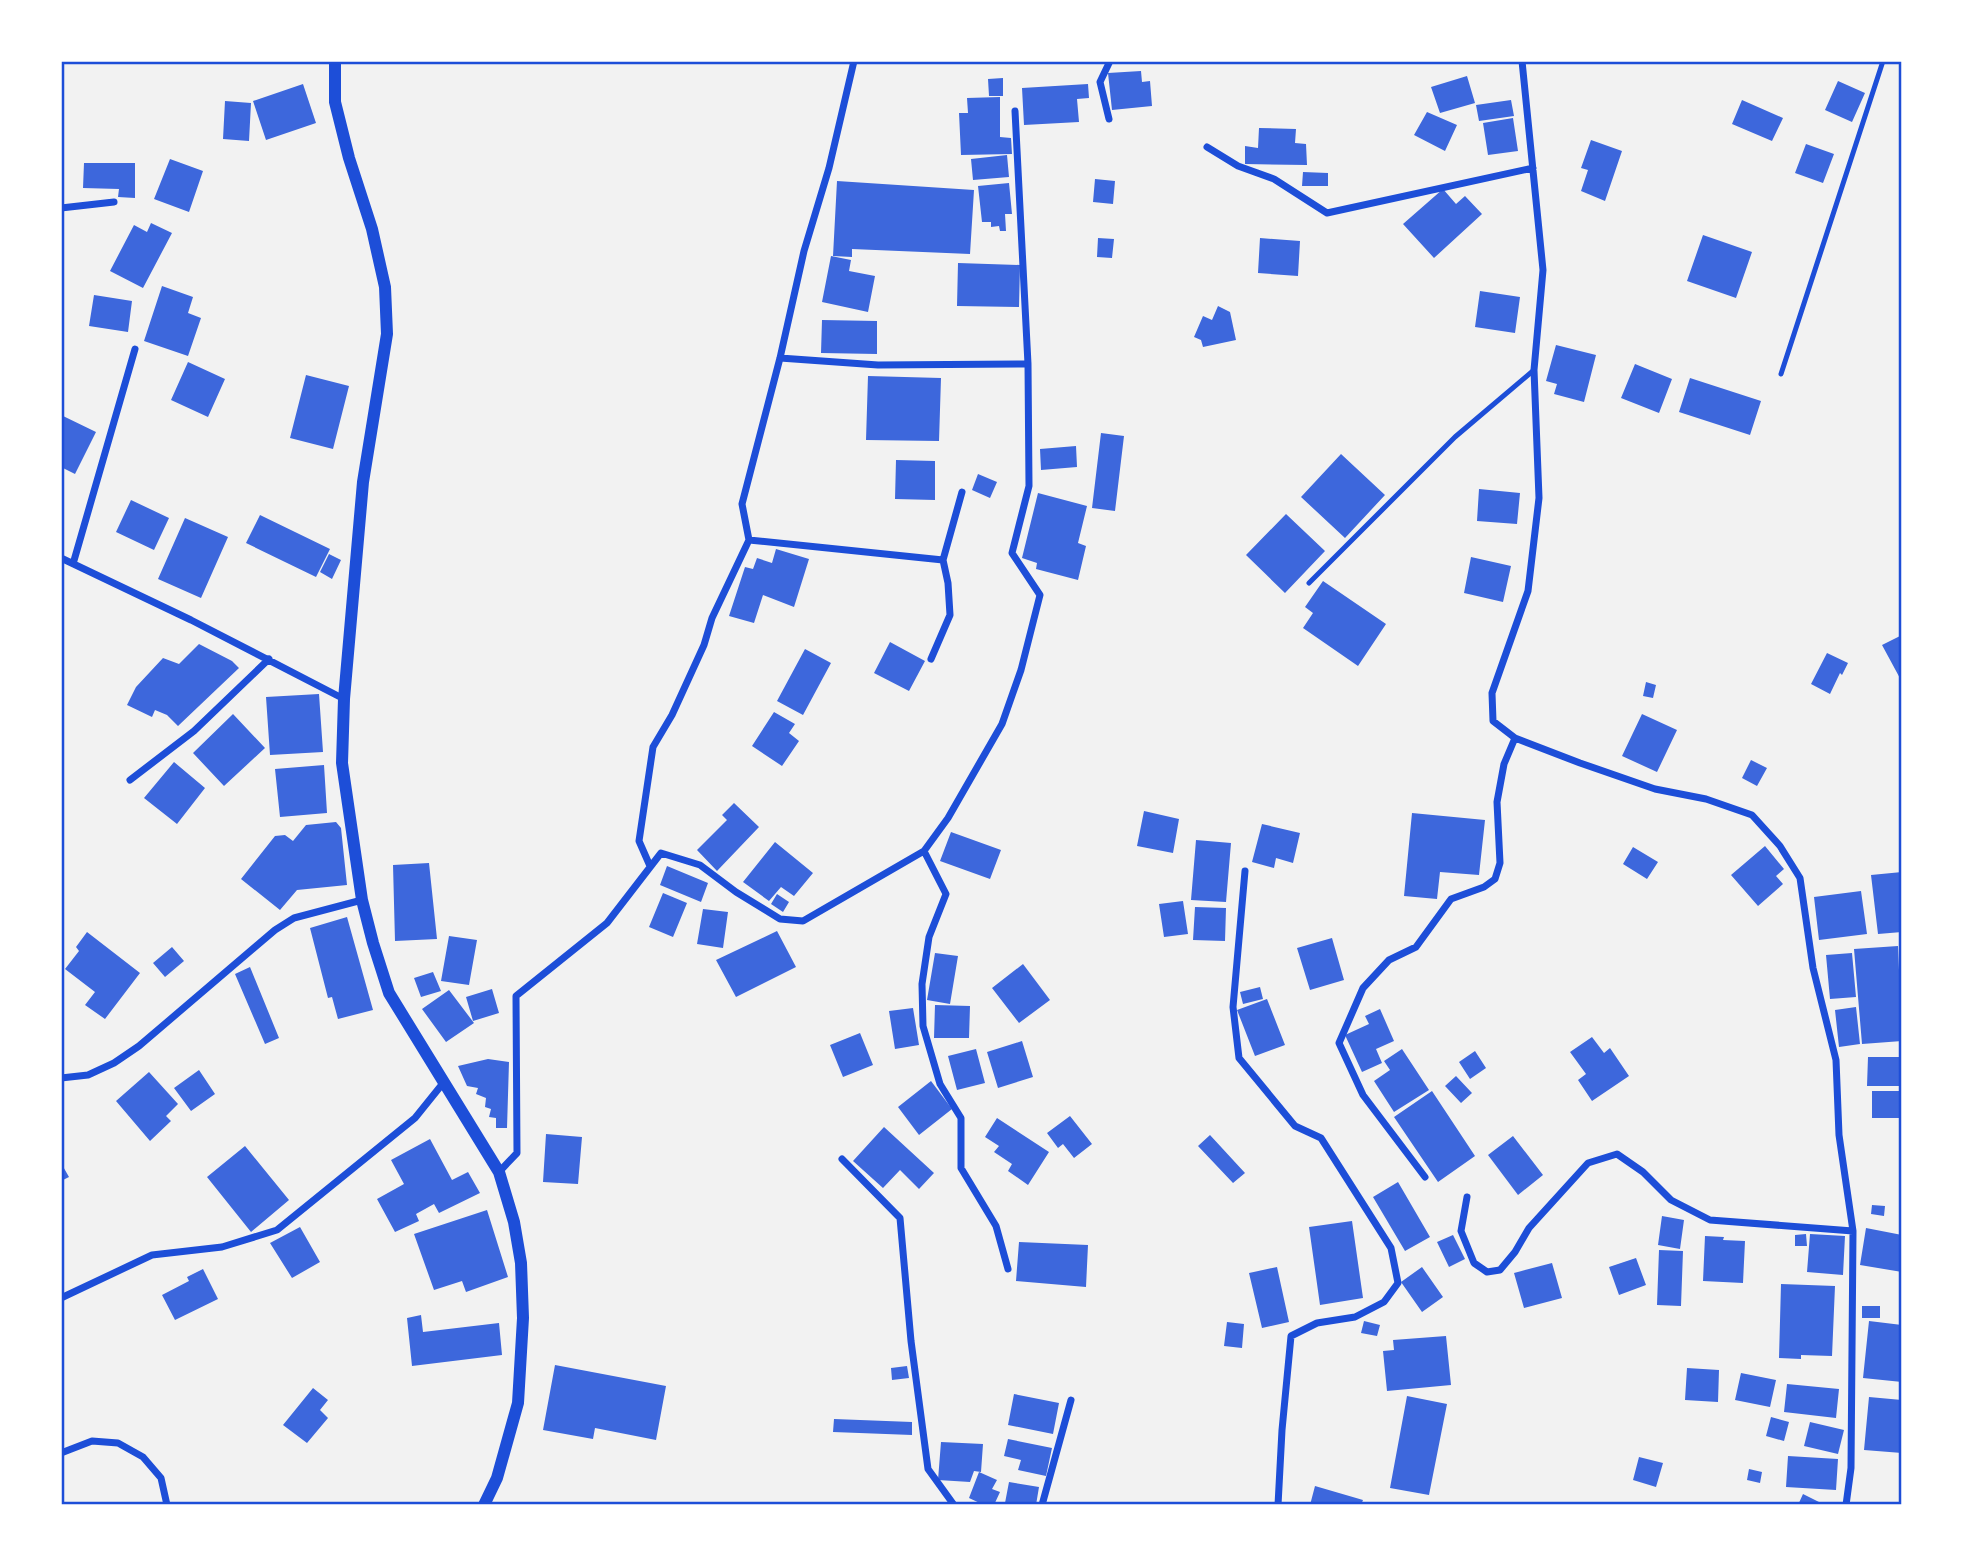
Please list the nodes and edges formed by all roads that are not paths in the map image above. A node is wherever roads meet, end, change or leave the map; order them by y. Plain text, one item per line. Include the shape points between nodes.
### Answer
1 (335, 61) edge
2 (854, 61) edge
3 (1110, 61) edge
4 (1522, 61) edge
5 (1883, 61) edge
6 (1015, 111) dead end
7 (1109, 119) dead end
8 (1207, 147) dead end
9 (1533, 168) junction
10 (114, 202) dead end
11 (61, 208) edge
12 (135, 349) dead end
13 (780, 358) junction
14 (1028, 364) junction
15 (1534, 370) junction
16 (1781, 374) dead end
17 (962, 492) dead end
18 (749, 540) junction
19 (61, 558) edge
20 (943, 559) junction
21 (73, 564) junction
22 (1309, 583) dead end
23 (269, 659) junction
24 (931, 659) dead end
25 (344, 698) junction
26 (1515, 738) junction
27 (130, 780) dead end
28 (924, 851) junction
29 (650, 866) junction
30 (1245, 871) dead end
31 (362, 900) junction
32 (61, 1078) edge
33 (445, 1082) junction
34 (842, 1159) dead end
35 (499, 1172) junction
36 (1425, 1177) dead end
37 (1467, 1197) dead end
38 (1853, 1231) junction
39 (1007, 1269) dead end
40 (61, 1298) edge
41 (1071, 1400) dead end
42 (61, 1453) edge
43 (167, 1505) edge
44 (484, 1505) edge
45 (954, 1505) edge
46 (1042, 1505) edge
47 (1278, 1505) edge
48 (1846, 1505) edge

1 - 25 street via 335,102 385,287 387,334 363,482
2 - 13 street
3 - 7 street via 1100,82
4 - 9 street
5 - 16 lane
6 - 14 street
8 - 9 street via 1238,166 1274,179 1327,213
9 - 15 street via 1543,270
10 - 11 street
12 - 21 street
13 - 14 street via 878,365
13 - 18 street via 742,504
14 - 28 street via 1029,486 1012,553 1040,595 1002,724
15 - 22 lane via 1455,437
15 - 26 street via 1539,498 1528,591 1492,693 1493,721
17 - 20 street
18 - 20 street
18 - 29 street via 672,715 653,747 639,841
19 - 21 street
20 - 24 street via 950,615
21 - 23 street
23 - 25 street
23 - 27 street via 194,731
25 - 31 street via 342,763
26 - 36 street via 1504,764 1497,802 1500,863 1495,879 1451,899 1416,947 1389,960 1363,988 1339,1043 1363,1095
26 - 38 street via 1655,789 1706,799 1752,815 1780,846 1800,878 1813,968 1836,1060 1839,1135
28 - 29 street via 803,921 780,919 700,865 661,853
28 - 39 street via 946,894 929,937 922,984 923,1026 940,1084 961,1118 961,1168 996,1226
29 - 35 street via 607,923 516,996 517,1153
30 - 47 street via 1233,1007 1238,1058 1295,1126 1321,1138 1391,1248 1398,1283 1384,1302 1355,1317 1317,1323 1291,1336
31 - 32 street via 294,918 139,1046 88,1075
31 - 33 street via 389,993
33 - 35 street
33 - 40 street via 415,1118 277,1230 222,1247 152,1255
34 - 45 street via 900,1218 928,1469
35 - 44 street via 514,1222 523,1318 518,1403 497,1478
37 - 38 street via 1461,1231 1474,1263 1487,1272 1500,1270 1529,1228 1588,1163 1617,1154 1671,1200 1710,1220
38 - 48 street via 1851,1468
41 - 46 street
42 - 43 street via 92,1441 118,1443 143,1457 161,1478

